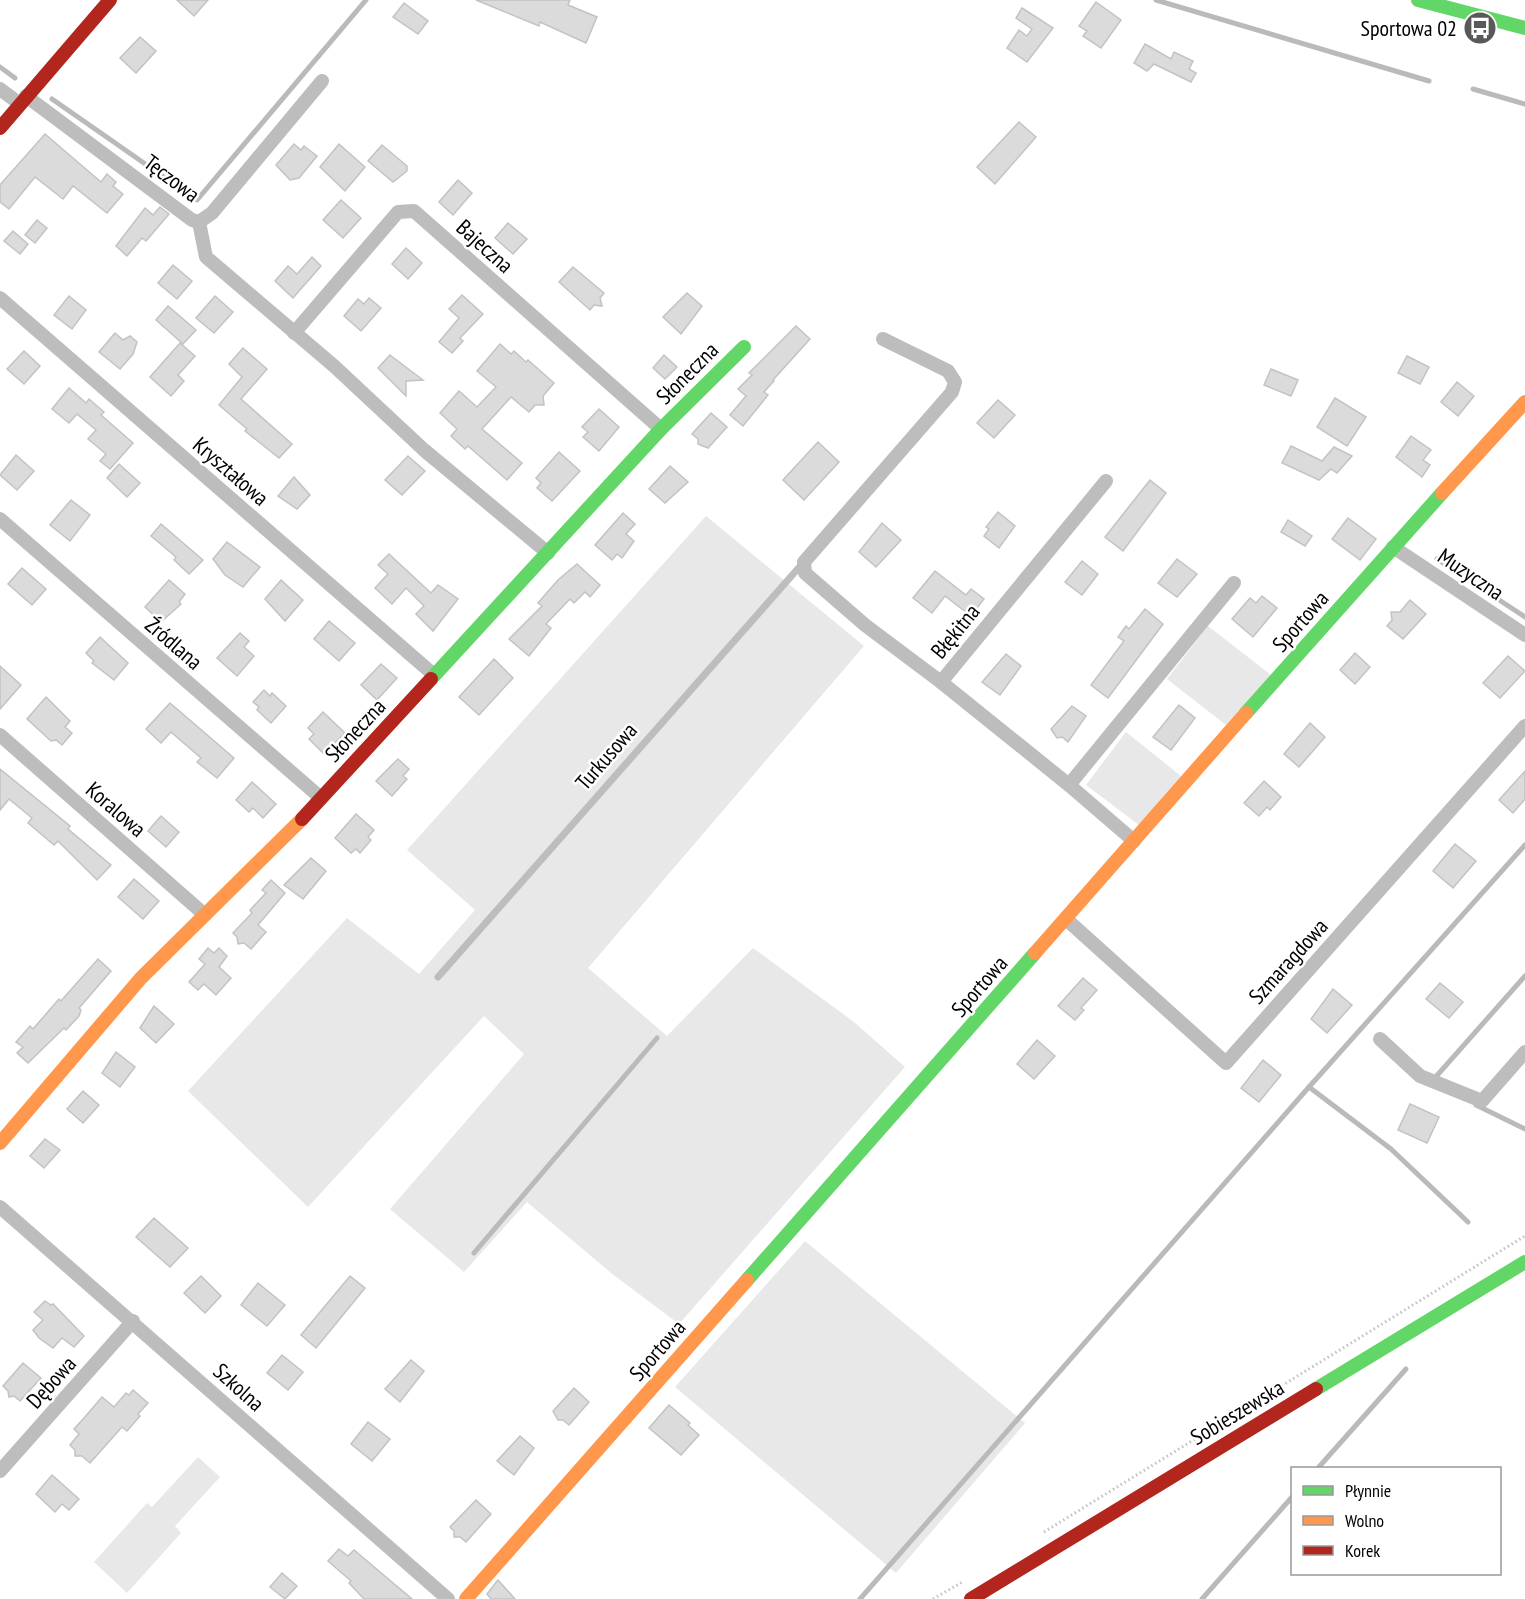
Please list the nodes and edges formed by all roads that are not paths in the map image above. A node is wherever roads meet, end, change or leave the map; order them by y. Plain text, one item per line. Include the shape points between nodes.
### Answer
1 (110, 0) edge
2 (1418, 0) edge
3 (1525, 28) edge
4 (322, 81) dead end
5 (0, 89) edge
6 (23, 100) junction
7 (0, 128) edge
8 (199, 222) junction
9 (0, 298) edge
10 (294, 333) junction
11 (883, 339) dead end
12 (744, 347) dead end
13 (1525, 402) edge
14 (660, 429) junction
15 (1106, 481) dead end
16 (0, 519) edge
17 (1393, 548) junction
18 (548, 553) junction
19 (804, 562) junction
20 (1234, 583) dead end
21 (1525, 635) edge
22 (434, 675) junction
23 (941, 682) junction
24 (1525, 726) edge
25 (0, 735) edge
26 (1069, 785) junction
27 (321, 798) junction
28 (1134, 841) junction
29 (205, 915) junction
30 (1066, 919) junction
31 (438, 977) dead end
32 (1380, 1039) dead end
33 (1525, 1052) edge
34 (0, 1143) edge
35 (0, 1207) edge
36 (1525, 1262) edge
37 (133, 1321) junction
38 (0, 1471) edge
39 (448, 1599) edge
40 (466, 1599) edge
41 (971, 1599) edge

1 - 6 street
2 - 3 street
4 - 8 street, Tęczowa via 206,219
5 - 6 street, Tęczowa
6 - 7 street
6 - 8 street, Tęczowa
8 - 10 street via 206,256
9 - 22 street, Kryształowa
10 - 14 street, Bajeczna via 398,212 414,211
10 - 18 street via 424,450
11 - 19 street, Turkusowa via 948,371 956,382 952,392
12 - 14 street, Słoneczna
13 - 17 street, Sportowa
14 - 18 street, Słoneczna
15 - 23 street, Błękitna
16 - 27 street, Źródlana
17 - 21 street, Muzyczna
17 - 28 street, Sportowa
18 - 22 street, Słoneczna
19 - 23 street via 805,573 816,585
19 - 31 lane, Turkusowa
20 - 26 street
22 - 27 street, Słoneczna
23 - 26 street, Błękitna
24 - 30 street, Szmaragdowa via 1226,1063
25 - 29 street, Koralowa
26 - 28 street, Błękitna
27 - 29 street, Słoneczna
28 - 30 street, Sportowa
29 - 34 street, Słoneczna via 141,978
30 - 40 street, Sportowa
32 - 33 street via 1420,1076 1482,1101
35 - 37 street, Szkolna
36 - 41 street, Sobieszewska
37 - 38 street, Dębowa
37 - 39 street, Szkolna

